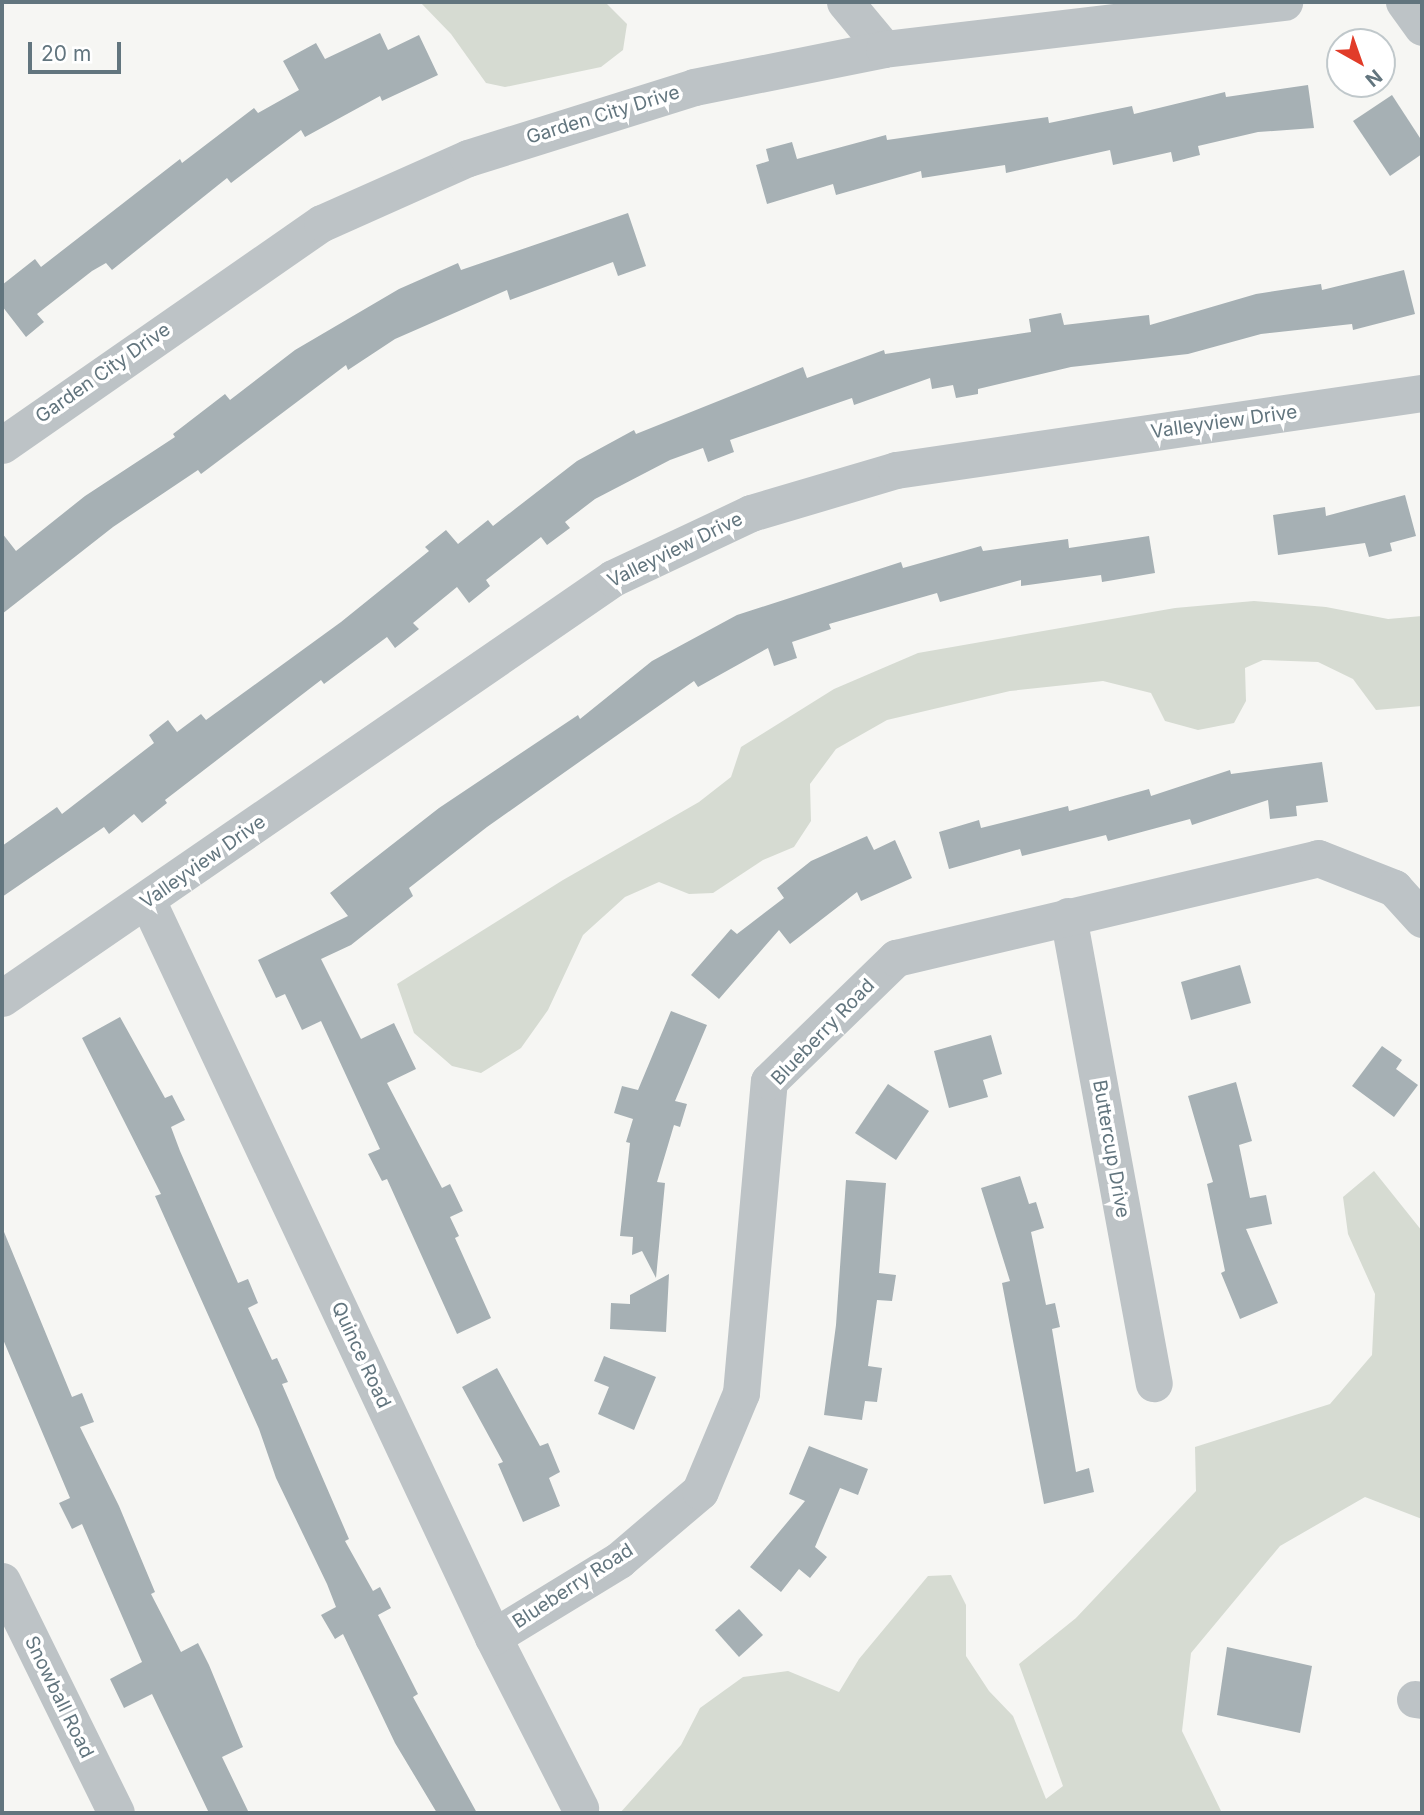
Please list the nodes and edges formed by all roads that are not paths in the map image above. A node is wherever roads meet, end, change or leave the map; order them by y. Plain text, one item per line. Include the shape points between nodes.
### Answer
1 (845, 2) edge
2 (1284, 2) edge
3 (1404, 2) edge
4 (1422, 27) edge
5 (884, 48) junction
6 (1422, 393) edge
7 (2, 445) edge
8 (147, 900) junction
9 (1068, 916) junction
10 (1422, 919) edge
11 (2, 998) edge
12 (1154, 1383) dead end
13 (2, 1581) edge
14 (493, 1637) junction
15 (580, 1808) dead end
16 (116, 1813) edge

1 - 5 street
2 - 5 street, Garden City Drive
3 - 4 street
5 - 7 street, Garden City Drive via 681,91 566,124 392,189 322,223 253,268
6 - 8 street, Valleyview Drive via 896,470 751,513 613,578
8 - 11 street, Valleyview Drive
8 - 14 street, Quince Road
9 - 10 street, Blueberry Road via 1318,858 1394,888
9 - 12 street, Buttercup Drive
9 - 14 street, Blueberry Road via 896,958 769,1081 741,1393 700,1491 619,1560
13 - 16 street, Snowball Road
14 - 15 street, Quince Road

